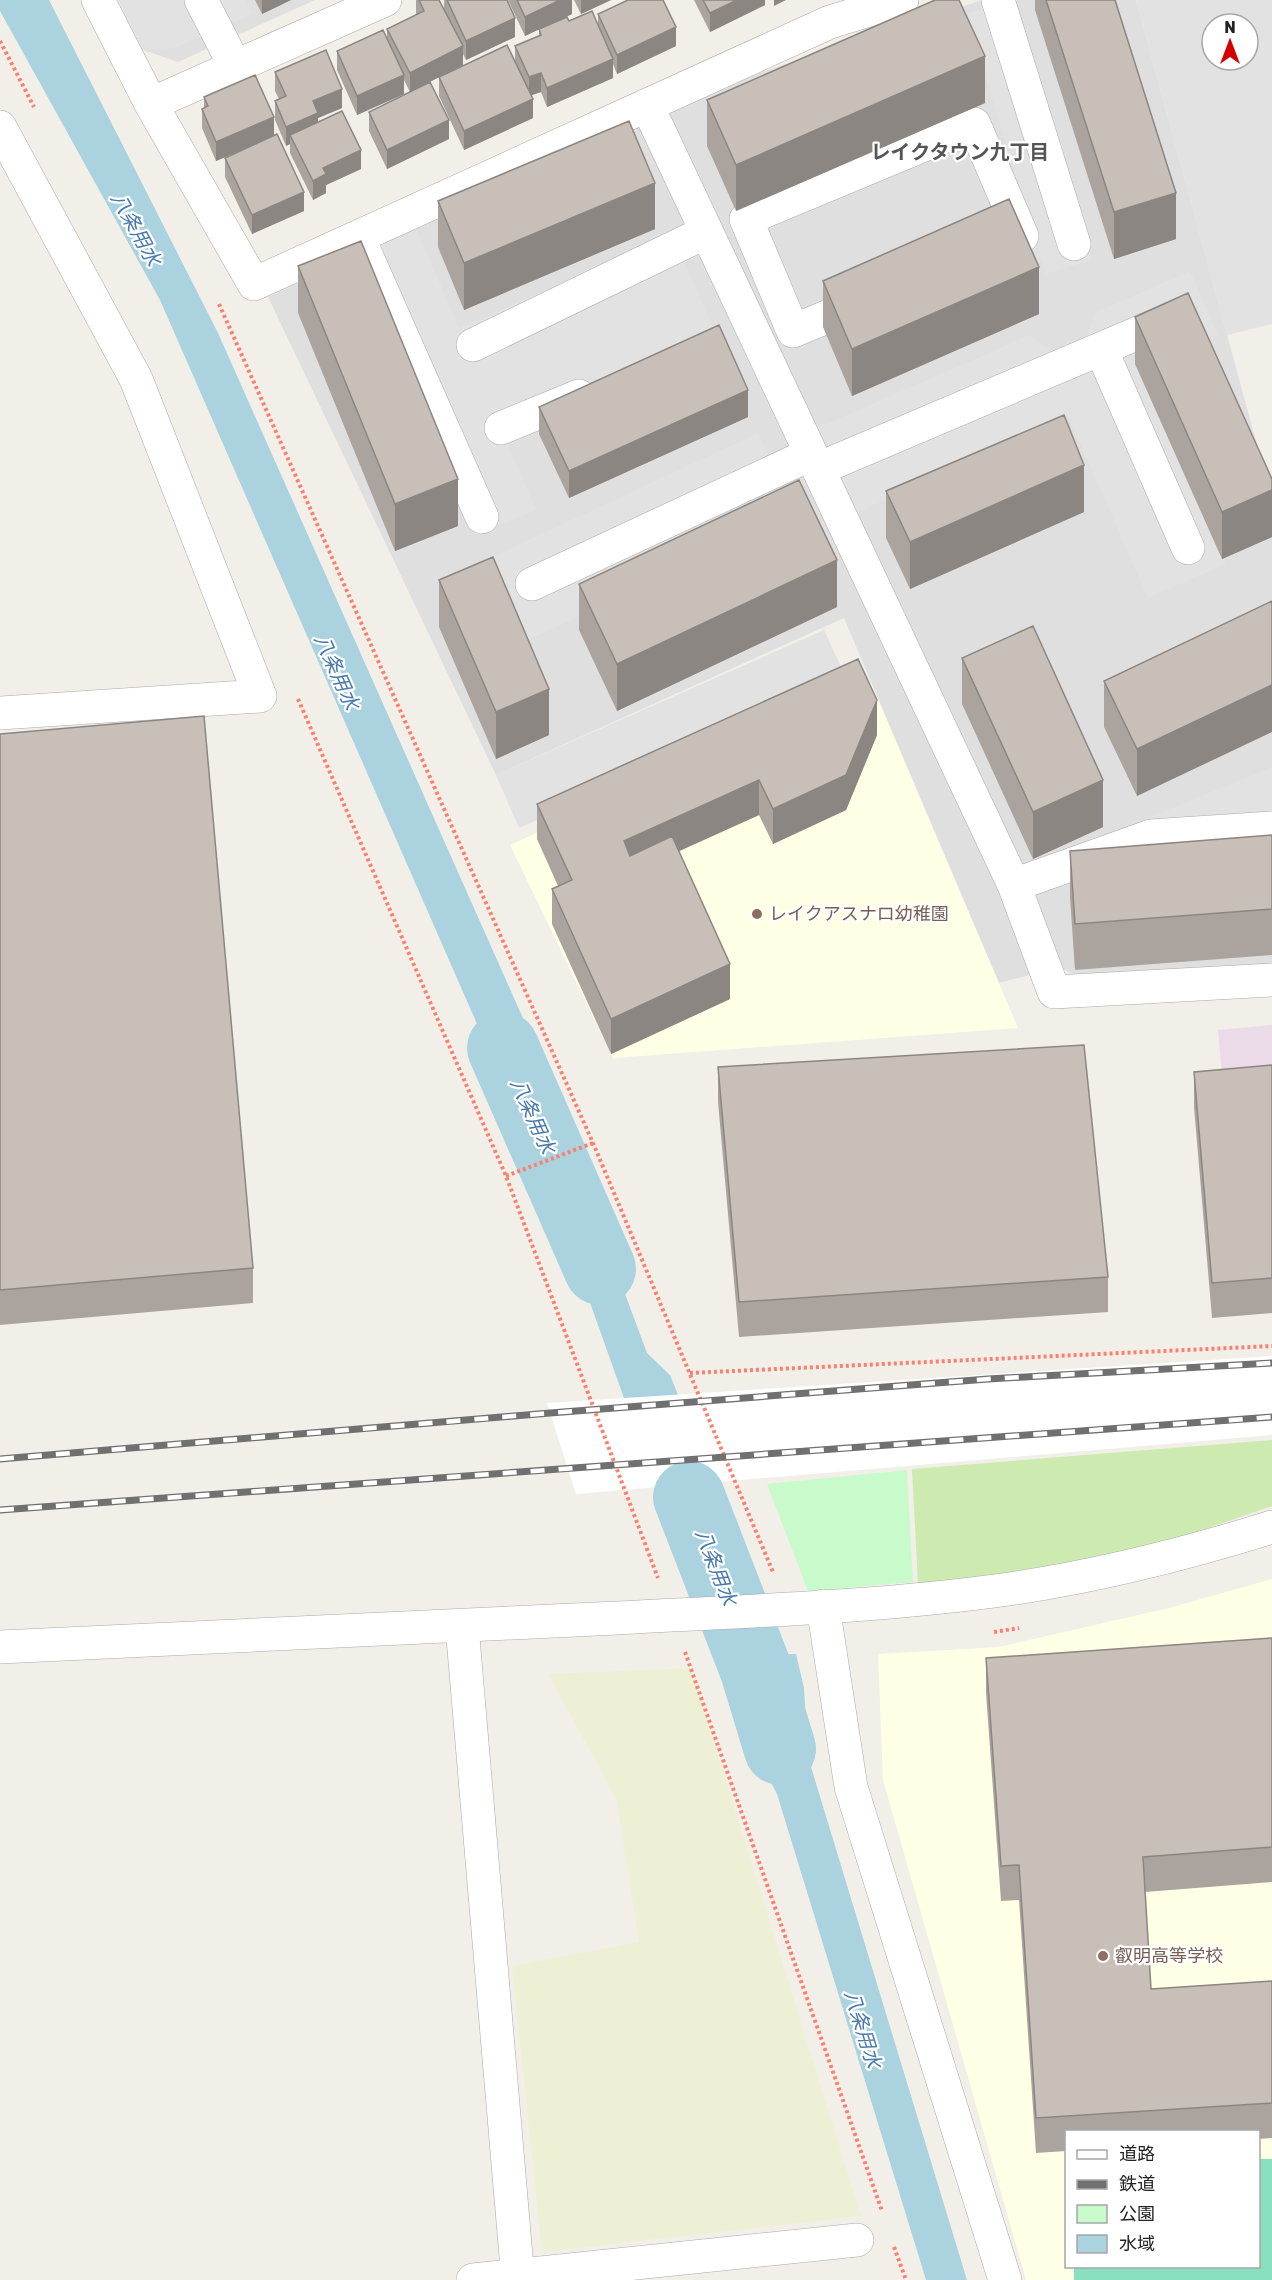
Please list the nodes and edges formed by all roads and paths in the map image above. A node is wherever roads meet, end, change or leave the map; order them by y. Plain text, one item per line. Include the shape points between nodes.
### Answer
1 (98, 0) edge
2 (201, 0) edge
3 (385, 0) edge
4 (902, 0) edge
5 (998, 0) edge
6 (235, 66) junction
7 (151, 104) junction
8 (646, 105) junction
9 (0, 127) edge
10 (751, 229) junction
11 (358, 237) junction
12 (709, 239) junction
13 (1074, 244) dead end
14 (217, 299) dead end
15 (785, 311) junction
16 (1171, 319) edge
17 (740, 330) junction
18 (473, 345) dead end
19 (1101, 349) junction
20 (610, 384) edge
21 (501, 428) dead end
22 (814, 462) junction
23 (482, 517) dead end
24 (1188, 548) dead end
25 (532, 584) dead end
26 (260, 696) junction
27 (0, 713) edge
28 (1272, 828) edge
29 (1014, 885) junction
30 (1272, 980) edge
31 (593, 1143) junction
32 (506, 1176) junction
33 (1272, 1346) edge
34 (690, 1373) junction
35 (1272, 1527) edge
36 (823, 1606) junction
37 (782, 1608) junction
38 (672, 1615) junction
39 (462, 1626) junction
40 (0, 1647) edge
41 (883, 2213) dead end
42 (857, 2240) dead end
43 (894, 2247) dead end
44 (517, 2278) edge
45 (473, 2280) edge
46 (906, 2280) edge
47 (1005, 2280) edge

1 - 7 street
2 - 6 street
3 - 6 street
4 - 8 street via 830,22
5 - 13 street
6 - 7 street
7 - 11 street via 254,284
8 - 11 street
8 - 12 street
9 - 26 street via 136,379
10 - 12 street
10 - 15 street
10 - 15 street via 977,132 1011,212
11 - 23 street
12 - 17 street
12 - 18 street
14 - 31 path
15 - 17 street
16 - 19 street
17 - 22 street
19 - 22 street
19 - 24 street
20 - 21 street
22 - 25 street
22 - 29 street
26 - 27 street
26 - 32 path via 297,698
28 - 29 street via 1151,836
29 - 30 street via 1054,992
31 - 32 path
31 - 34 path
32 - 38 path
33 - 34 path
34 - 37 path via 780,1589
35 - 36 street via 1131,1565 1011,1588
36 - 37 street
36 - 47 street via 851,1787
37 - 38 street
38 - 39 street
38 - 41 path
39 - 40 street
39 - 44 street
42 - 44 street
43 - 46 path
44 - 45 street

